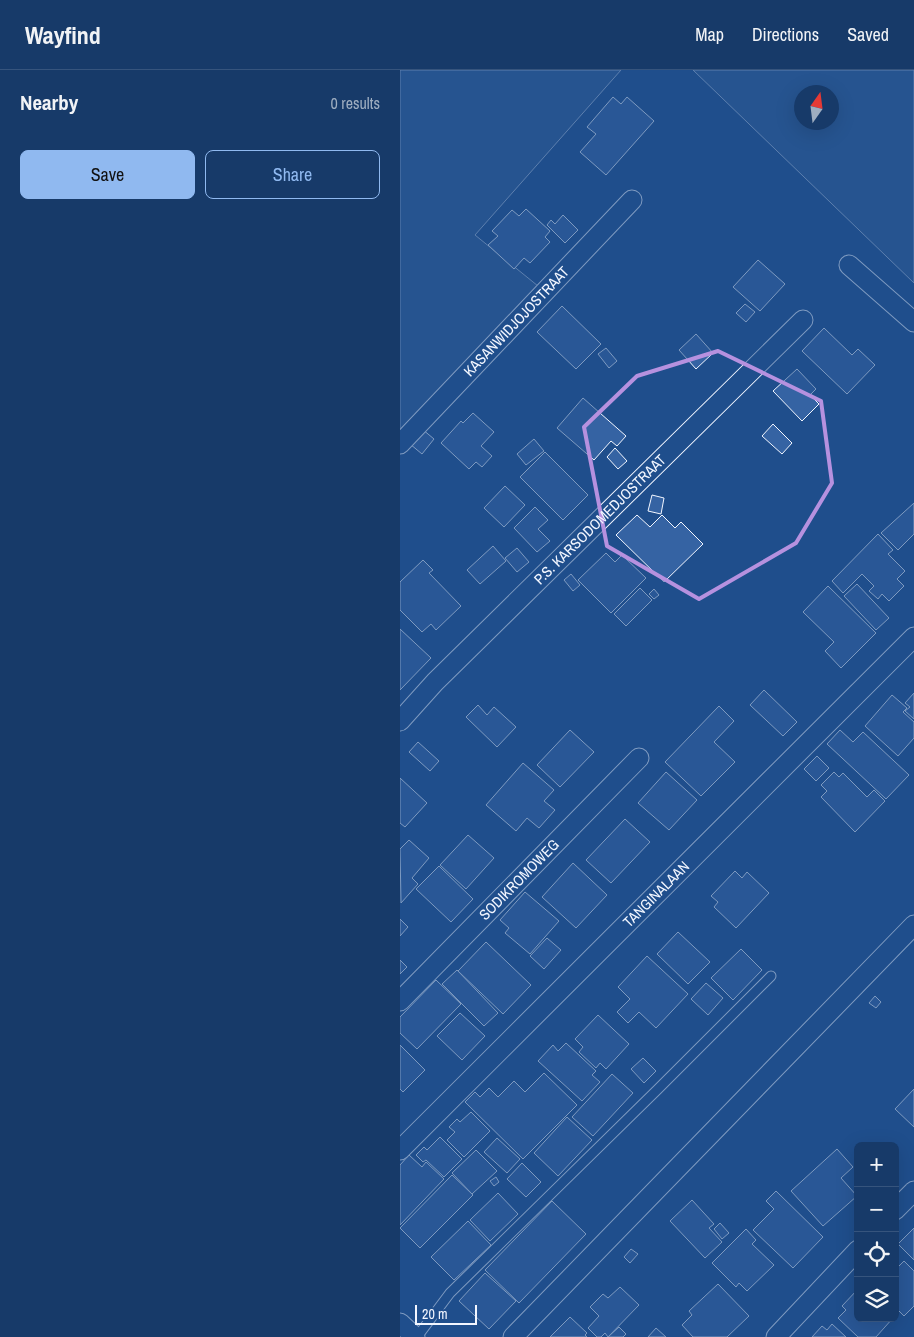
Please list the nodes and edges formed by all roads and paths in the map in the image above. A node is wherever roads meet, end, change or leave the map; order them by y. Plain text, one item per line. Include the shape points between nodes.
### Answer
1 (632, 200) dead end
2 (849, 265) dead end
3 (803, 320) dead end
4 (914, 322) edge
5 (400, 444) edge
6 (914, 638) edge
7 (400, 721) edge
8 (639, 758) dead end
9 (914, 925) edge
10 (771, 976) dead end
11 (400, 1001) edge
12 (400, 1150) edge
13 (914, 1191) edge
14 (899, 1206) edge
15 (854, 1254) edge
16 (400, 1323) edge
17 (416, 1337) edge
18 (513, 1337) edge
19 (776, 1337) edge

1 - 5 street, KASANWIDJOJOSTRAAT
2 - 4 street
3 - 7 street, P.S. KARSODOMEDJOSTRAAT via 435,682
6 - 12 street, TANGINALAAN
8 - 11 street, SODIKROMOWEG
9 - 18 street
10 - 17 lane via 450,1293
13 - 14 street
15 - 19 street
16 - 17 street

